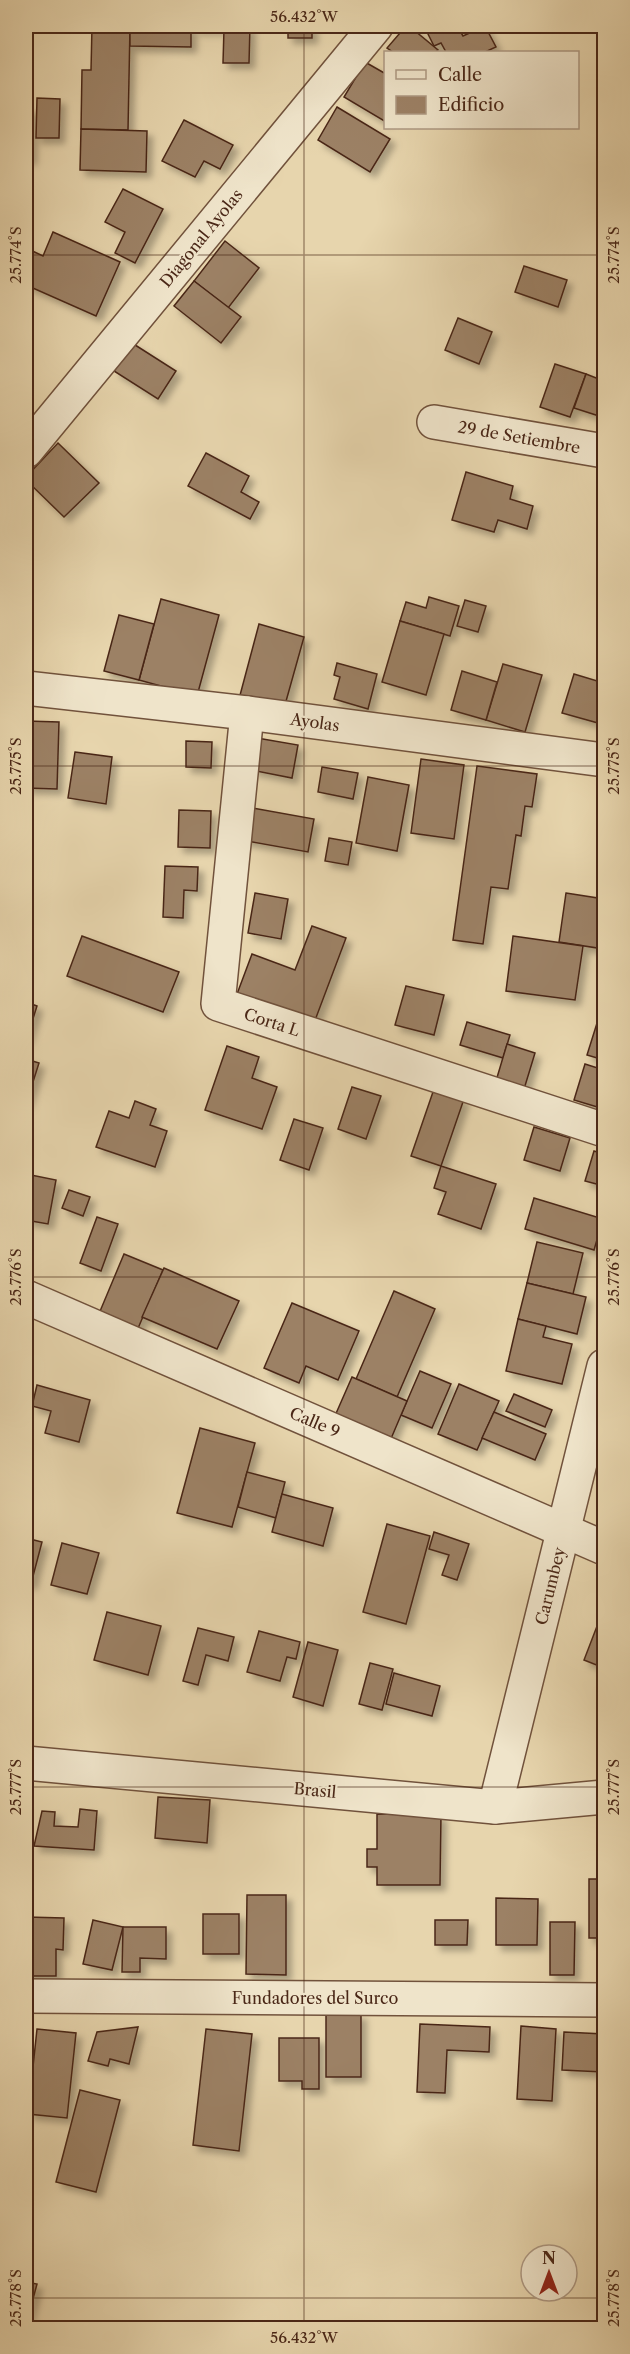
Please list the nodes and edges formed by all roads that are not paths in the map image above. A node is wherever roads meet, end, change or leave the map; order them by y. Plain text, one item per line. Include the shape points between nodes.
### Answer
1 (376, 26) edge
2 (434, 423) dead end
3 (604, 451) edge
4 (26, 452) edge
5 (26, 688) edge
6 (248, 713) junction
7 (604, 760) edge
8 (604, 1130) edge
9 (26, 1297) edge
10 (604, 1366) edge
11 (564, 1530) junction
12 (604, 1548) edge
13 (26, 1763) edge
14 (604, 1797) edge
15 (495, 1807) junction
16 (26, 1996) edge
17 (604, 2000) edge

1 - 4 street, Diagonal Ayolas
2 - 3 street, 29 de Setiembre
5 - 6 street, Ayolas
6 - 7 street, Ayolas
6 - 8 street, Corta L via 218,1004
9 - 11 street, Calle 9
10 - 11 street, Carumbey
11 - 12 street, Calle 9
11 - 15 street, Carumbey
13 - 15 street, Brasil
14 - 15 street, Brasil
16 - 17 street, Fundadores del Surco

